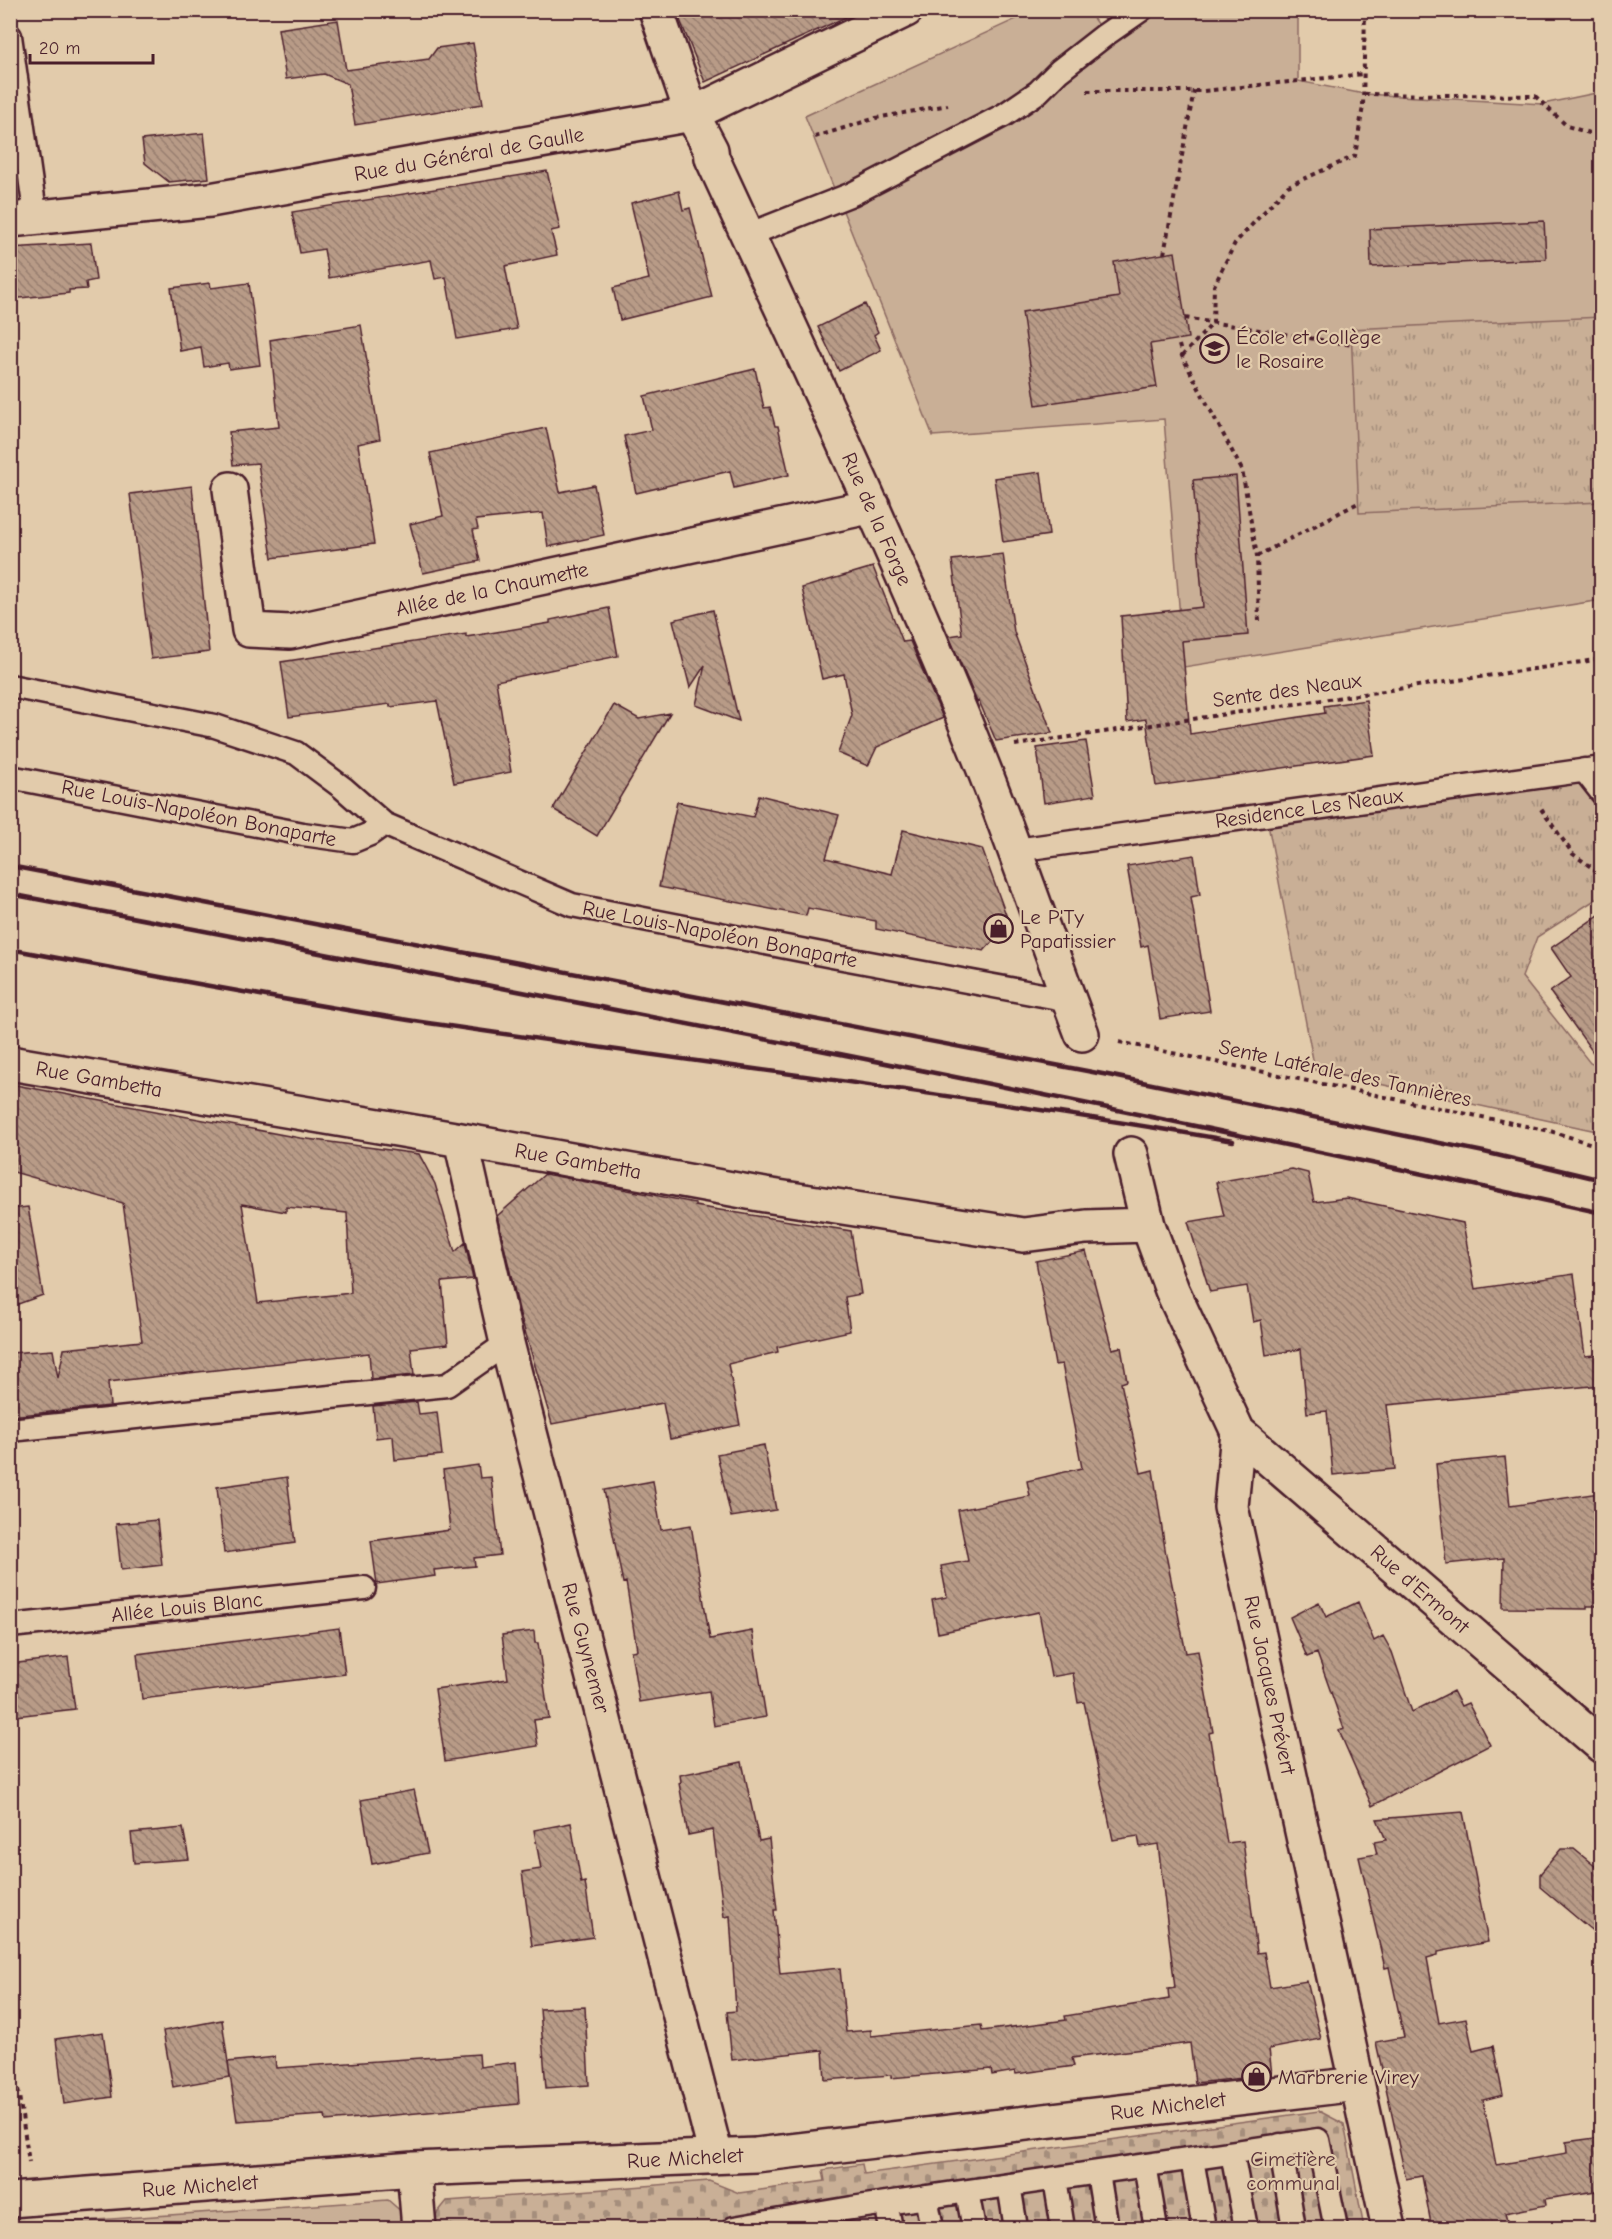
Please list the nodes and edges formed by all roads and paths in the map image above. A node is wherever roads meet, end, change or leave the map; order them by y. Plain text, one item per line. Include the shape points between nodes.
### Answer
1 (656, 10) edge
2 (906, 10) edge
3 (1141, 10) edge
4 (1365, 10) edge
5 (10, 36) edge
6 (1364, 74) junction
7 (1194, 90) junction
8 (1038, 92) junction
9 (1364, 94) junction
10 (955, 104) dead end
11 (692, 114) junction
12 (815, 137) dead end
13 (1602, 137) edge
14 (23, 219) edge
15 (748, 235) junction
16 (1164, 254) dead end
17 (1185, 318) dead end
18 (1214, 323) junction
19 (1179, 345) dead end
20 (1352, 345) dead end
21 (1182, 356) junction
22 (230, 489) dead end
23 (1358, 503) dead end
24 (873, 506) junction
25 (1257, 556) junction
26 (1259, 621) dead end
27 (1602, 659) edge
28 (10, 686) edge
29 (977, 751) junction
30 (1593, 769) edge
31 (10, 777) edge
32 (1520, 779) junction
33 (1602, 793) edge
34 (384, 824) junction
35 (1016, 850) junction
36 (1602, 875) edge
37 (1069, 1000) junction
38 (1082, 1034) joint
39 (10, 1063) edge
40 (461, 1140) junction
41 (1602, 1147) edge
42 (1131, 1154) dead end
43 (1148, 1225) junction
44 (507, 1343) junction
45 (10, 1430) edge
46 (1238, 1432) junction
47 (364, 1588) dead end
48 (10, 1626) edge
49 (1602, 1746) edge
50 (10, 2036) edge
51 (1357, 2084) junction
52 (1280, 2145) junction
53 (1232, 2153) junction
54 (716, 2156) junction
55 (1192, 2159) junction
56 (1145, 2165) junction
57 (414, 2169) junction
58 (1098, 2173) junction
59 (1055, 2179) junction
60 (1009, 2185) junction
61 (967, 2192) junction
62 (926, 2197) junction
63 (22, 2199) edge
64 (886, 2203) junction
65 (853, 2211) edge
66 (812, 2222) edge
67 (768, 2226) edge
68 (419, 2229) edge
69 (734, 2229) edge
70 (891, 2229) edge
71 (932, 2229) edge
72 (974, 2229) edge
73 (1016, 2229) edge
74 (1063, 2229) edge
75 (1107, 2229) edge
76 (1156, 2229) edge
77 (1204, 2229) edge
78 (1246, 2229) edge
79 (1294, 2229) edge
80 (1336, 2229) edge
81 (1389, 2229) edge

1 - 11 street, Rue de la Forge
2 - 11 street, Rue du Général de Gaulle
3 - 8 lane via 1059,71
4 - 6 path
5 - 14 lane
6 - 7 path
6 - 9 path
7 - 8 path
7 - 16 path
8 - 15 lane via 1004,115 852,194
9 - 13 path via 1535,96 1567,126
9 - 18 path via 1355,156 1288,186 1234,243 1214,286
10 - 12 path via 876,118
11 - 14 street, Rue du Général de Gaulle via 210,200
11 - 15 street, Rue de la Forge
15 - 24 street, Rue de la Forge
17 - 18 path
18 - 20 path
18 - 21 path
19 - 21 path
21 - 25 path via 1242,470
22 - 24 street, Allée de la Chaumette via 249,630 290,632
23 - 25 path
24 - 29 street, Rue de la Forge
25 - 26 path
27 - 29 path, Sente des Neaux
28 - 34 lane, Rue Louis-Napoléon Bonaparte via 215,726 296,753
29 - 35 street, Rue de la Forge
30 - 32 lane, Residence Les Neaux
30 - 33 lane
31 - 34 lane, Rue Louis-Napoléon Bonaparte via 353,841
32 - 35 lane, Residence Les Neaux
32 - 36 path via 1573,854
34 - 37 lane, Rue Louis-Napoléon Bonaparte via 572,904
35 - 37 street, Rue de la Forge
37 - 38 street, Rue de la Forge
38 - 41 path, Sente Latérale des Tannières via 1538,1129
39 - 40 street, Rue Gambetta
40 - 43 street, Rue Gambetta via 765,1195 1023,1235
40 - 44 street, Rue Guynemer
42 - 43 street
43 - 46 street via 1172,1290
44 - 45 lane via 447,1385
44 - 54 street, Rue Guynemer
46 - 49 street, Rue d'Ermont
46 - 51 street, Rue Jacques Prévert via 1231,1507
47 - 48 lane, Allée Louis Blanc
50 - 63 path
51 - 54 street, Rue Michelet via 756,2155
51 - 81 street, Rue Jacques Prévert
52 - 53 lane
52 - 79 lane
52 - 80 lane via 1318,2140
53 - 55 lane
53 - 78 lane
54 - 57 street, Rue Michelet
55 - 56 lane
55 - 77 lane
56 - 58 lane
56 - 76 lane
57 - 63 street, Rue Michelet
57 - 68 street
58 - 59 lane
58 - 75 lane
59 - 60 lane
59 - 74 lane
60 - 61 lane
60 - 73 lane
61 - 62 lane
61 - 72 lane
62 - 64 lane
62 - 71 lane
64 - 65 lane
64 - 70 lane
65 - 66 lane
66 - 67 lane
67 - 69 lane

